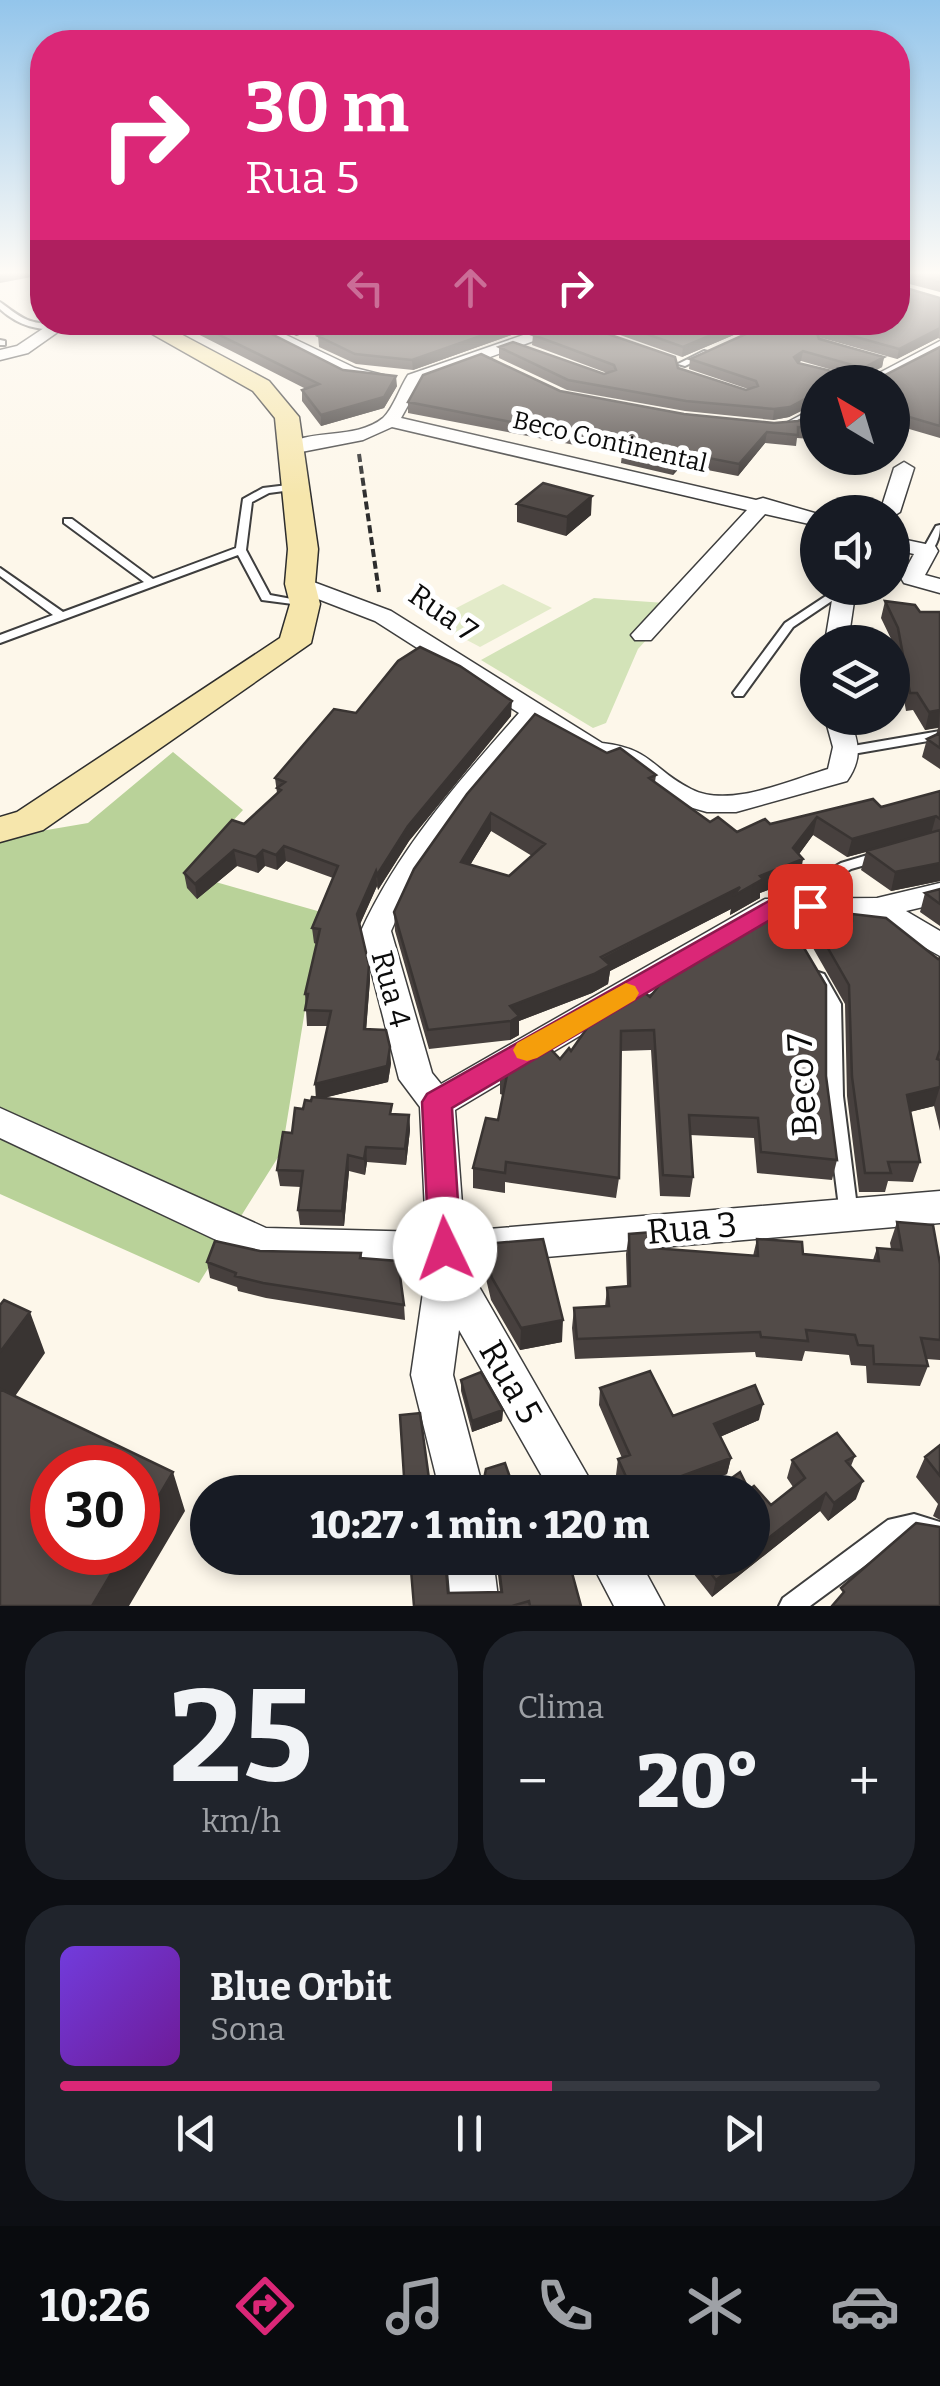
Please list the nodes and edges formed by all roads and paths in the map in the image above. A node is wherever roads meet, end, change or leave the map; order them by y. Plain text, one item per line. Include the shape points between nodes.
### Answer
1 (28, 346) edge
2 (186, 346) edge
3 (294, 346) edge
4 (526, 346) edge
5 (940, 346) edge
6 (1, 347) edge
7 (711, 352) edge
8 (664, 357) edge
9 (893, 365) edge
10 (414, 379) junction
11 (800, 420) edge
12 (390, 421) junction
13 (791, 424) edge
14 (356, 436) junction
15 (291, 448) junction
16 (296, 487) junction
17 (763, 504) junction
18 (800, 515) edge
19 (68, 521) dead end
20 (940, 528) edge
21 (910, 547) edge
22 (241, 550) junction
23 (927, 551) junction
24 (0, 570) edge
25 (152, 583) junction
26 (940, 586) edge
27 (303, 594) junction
28 (819, 605) edge
29 (61, 616) junction
30 (383, 616) junction
31 (642, 635) dead end
32 (0, 638) edge
33 (739, 693) dead end
34 (534, 711) junction
35 (842, 735) edge
36 (940, 735) edge
37 (847, 751) junction
38 (0, 830) edge
39 (896, 852) edge
40 (940, 893) edge
41 (877, 908) junction
42 (781, 914) junction
43 (940, 945) edge
44 (805, 955) edge
45 (437, 1102) junction
46 (0, 1122) edge
47 (940, 1208) edge
48 (849, 1215) junction
49 (446, 1260) junction
50 (458, 1475) edge
51 (566, 1475) edge
52 (940, 1534) edge
53 (472, 1575) edge
54 (622, 1575) edge
55 (475, 1606) edge
56 (640, 1606) edge
57 (790, 1606) edge

1 - 6 street
2 - 15 street via 261,386 287,417
3 - 10 street via 351,373
4 - 10 street
5 - 9 street
7 - 8 lane via 682,368
10 - 12 street
11 - 13 street
12 - 14 street
12 - 17 street, Beco Continental
14 - 15 street
14 - 30 path, Rua 7
15 - 16 street
16 - 22 lane via 246,501
16 - 27 street
17 - 18 street, Beco Continental
17 - 31 street
19 - 25 lane
20 - 23 lane
21 - 23 street
22 - 25 lane
22 - 27 lane via 266,598
23 - 26 street via 912,578
24 - 29 lane
25 - 29 lane
27 - 30 street
27 - 38 street via 296,643 30,821
28 - 33 lane via 789,625
29 - 32 lane
30 - 34 street, Rua 7
34 - 37 street, Rua 7 via 596,750 626,754 682,796 707,804 820,783 838,775
34 - 45 street, Rua 4 via 454,804 397,884 376,931 416,1078
35 - 37 street
36 - 37 lane
39 - 42 lane via 846,866
40 - 41 street
41 - 42 street
41 - 43 street
42 - 45 street
44 - 48 lane, Beco 7 via 834,1004 834,1096
45 - 49 street, Rua 4
46 - 49 street, Rua 3 via 264,1245
47 - 48 street, Rua 3
48 - 49 street, Rua 3
49 - 50 street, Rua 4 via 432,1375
49 - 51 street, Rua 5
52 - 57 lane via 896,1528
53 - 55 street
54 - 56 street

